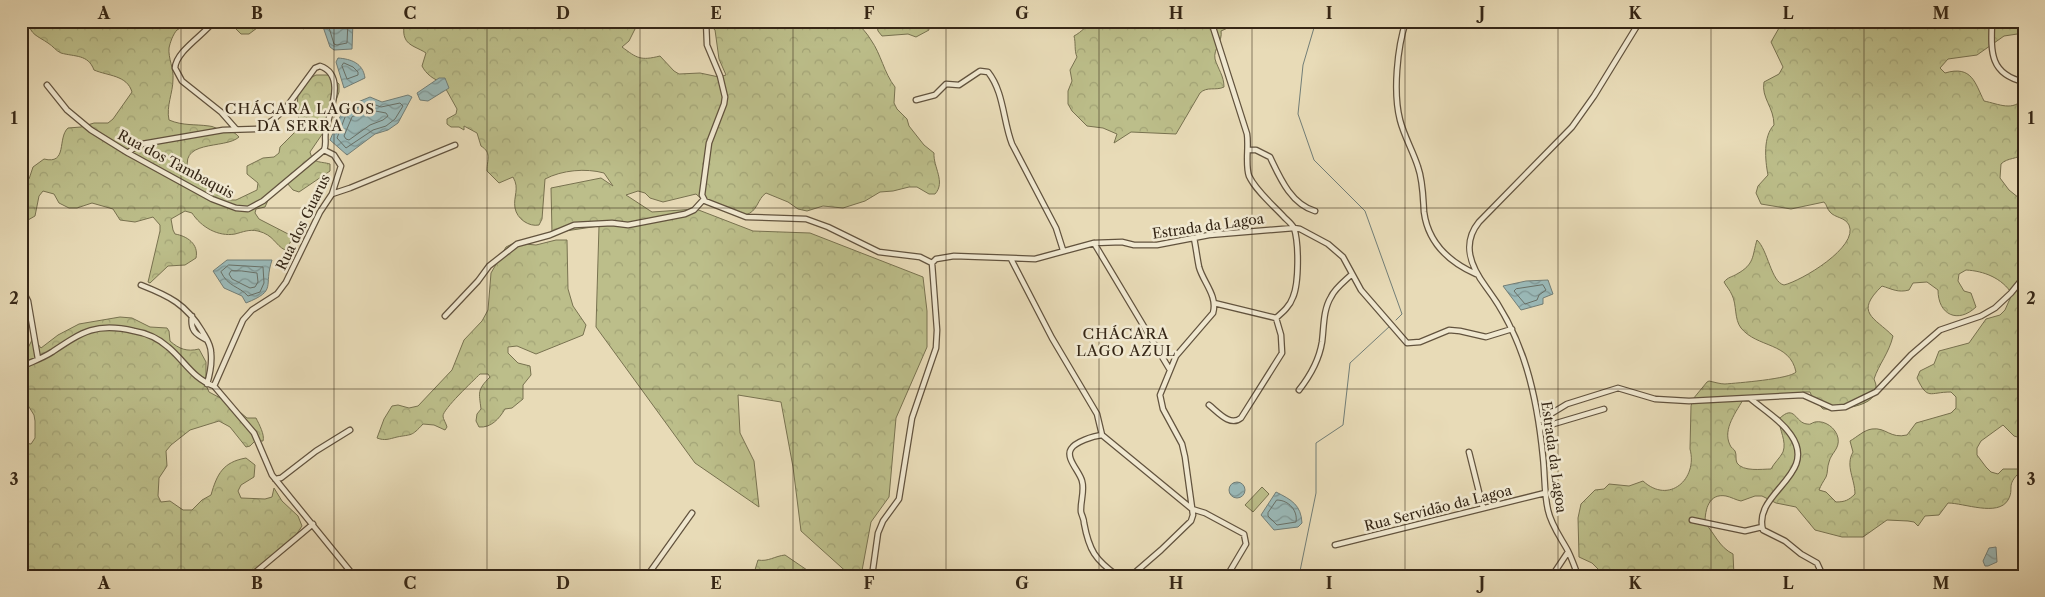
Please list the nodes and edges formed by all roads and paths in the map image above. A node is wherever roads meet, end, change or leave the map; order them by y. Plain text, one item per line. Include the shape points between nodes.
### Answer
1 (214, 21) edge
2 (706, 21) edge
3 (1211, 21) edge
4 (1406, 21) edge
5 (1640, 21) edge
6 (1992, 21) edge
7 (2024, 82) edge
8 (47, 85) dead end
9 (916, 100) dead end
10 (236, 129) junction
11 (455, 145) dead end
12 (324, 150) junction
13 (1249, 150) junction
14 (128, 153) junction
15 (332, 194) junction
16 (704, 200) junction
17 (1315, 211) dead end
18 (1294, 228) junction
19 (1194, 238) junction
20 (1094, 244) junction
21 (1063, 250) junction
22 (1011, 259) junction
23 (932, 263) junction
24 (1352, 274) junction
25 (1476, 274) junction
26 (2024, 277) edge
27 (141, 285) dead end
28 (21, 287) edge
29 (1214, 303) junction
30 (445, 316) dead end
31 (1276, 318) junction
32 (1512, 329) junction
33 (38, 359) junction
34 (21, 367) edge
35 (1170, 370) junction
36 (207, 384) junction
37 (214, 386) junction
38 (1299, 390) dead end
39 (1751, 399) junction
40 (1209, 405) dead end
41 (1604, 409) dead end
42 (1539, 421) junction
43 (1540, 428) junction
44 (350, 430) dead end
45 (1102, 435) junction
46 (1468, 452) dead end
47 (275, 479) junction
48 (1545, 493) junction
49 (1483, 508) junction
50 (1192, 509) junction
51 (692, 513) dead end
52 (1692, 520) dead end
53 (313, 524) junction
54 (1762, 527) junction
55 (1335, 545) dead end
56 (1568, 552) junction
57 (251, 576) edge
58 (354, 576) edge
59 (647, 576) edge
60 (872, 576) edge
61 (1118, 576) edge
62 (1131, 576) edge
63 (1227, 576) edge
64 (1552, 576) edge
65 (1578, 576) edge
66 (1823, 576) edge

1 - 10 street via 177,58 175,68 182,81 221,112
2 - 16 street via 707,45 724,85 725,96 706,157
3 - 13 street via 1247,134
4 - 25 street via 1398,67 1398,103 1400,120 1421,179 1427,226 1450,259
5 - 25 street, Estrada da Lagoa via 1572,127 1473,229 1471,261
6 - 7 street via 1992,54 1996,64 2009,77
8 - 14 street, Rua dos Tambaquis via 71,114
9 - 21 street via 935,94 946,84 959,85 980,72 988,72 997,88 1012,144 1056,228
10 - 12 street via 251,130 273,120 320,66 328,70 335,92
10 - 14 street via 142,144
11 - 15 street
12 - 14 street, Rua dos Tambaquis via 263,202 244,210 220,202
12 - 15 street, Rua dos Guarus via 334,155 341,166
13 - 17 street via 1270,157 1280,180 1305,208
13 - 18 street via 1249,176
15 - 37 street, Rua dos Guarus via 286,282 277,294 242,320
16 - 23 street via 752,218 806,219 879,252 920,257
16 - 30 street via 685,214 628,224 574,225 517,244 489,266
18 - 19 street, Estrada da Lagoa via 1245,230
18 - 24 street, Estrada da Lagoa via 1336,251
18 - 31 street via 1298,258 1295,291
19 - 20 street, Estrada da Lagoa via 1157,245
19 - 29 street via 1199,265
20 - 21 street, Estrada da Lagoa
20 - 35 street
21 - 22 street, Estrada da Lagoa via 1034,259
22 - 23 street, Estrada da Lagoa via 954,256 936,259
22 - 45 street via 1097,414
23 - 60 street via 936,348 912,418 899,499 878,533
24 - 32 street, Estrada da Lagoa via 1407,343 1420,342 1449,330 1486,337
24 - 38 street via 1331,296 1317,360
25 - 32 street, Estrada da Lagoa
26 - 39 street via 2005,301 1981,316 1940,330 1876,392 1845,407 1832,408 1803,395
27 - 36 street via 178,302 192,316 212,351
28 - 33 street via 28,301
29 - 31 street
29 - 35 street via 1213,313 1184,344
31 - 40 street via 1282,353 1241,418 1230,421
32 - 42 street, Estrada da Lagoa via 1529,372
33 - 34 street
33 - 36 street via 83,333 118,328 157,339
35 - 50 street via 1161,388 1160,400 1184,450
36 - 37 street
37 - 47 street via 254,433
39 - 42 street via 1655,399 1618,388 1567,404
39 - 54 street via 1792,435 1798,455 1794,470 1767,506
41 - 43 street
42 - 43 street, Estrada da Lagoa
43 - 48 street, Estrada da Lagoa
44 - 47 street
45 - 50 street
45 - 61 street via 1075,446 1069,455 1083,483 1081,512 1090,546 1105,567
46 - 49 street
47 - 53 street
48 - 49 street, Rua Servidão da Lagoa
48 - 56 street, Estrada da Lagoa via 1552,524
49 - 55 street, Rua Servidão da Lagoa
50 - 62 street via 1191,521
50 - 63 street via 1240,531 1246,538 1246,544
51 - 59 street
52 - 54 street via 1744,530
53 - 57 street
53 - 58 street
54 - 66 street via 1765,532 1818,563
56 - 64 street
56 - 65 street, Estrada da Lagoa

